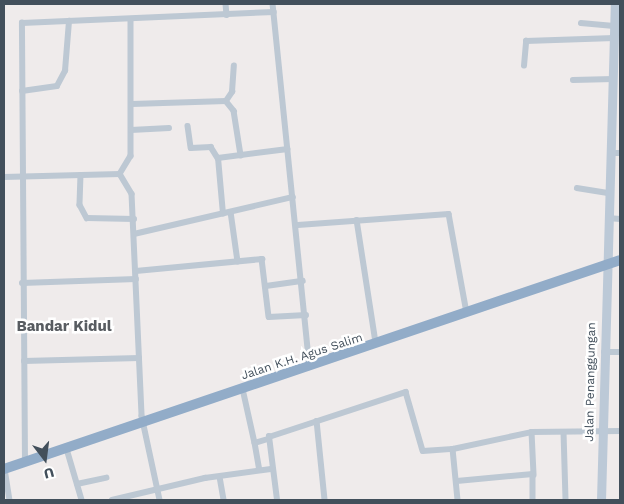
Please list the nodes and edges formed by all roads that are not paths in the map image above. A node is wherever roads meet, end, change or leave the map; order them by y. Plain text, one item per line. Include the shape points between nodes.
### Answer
1 (226, 4) edge
2 (273, 4) edge
3 (615, 4) edge
4 (620, 4) edge
5 (274, 12) junction
6 (227, 15) junction
7 (131, 20) junction
8 (68, 21) junction
9 (581, 23) dead end
10 (614, 26) junction
11 (614, 38) junction
12 (617, 56) edge
13 (234, 66) dead end
14 (524, 66) dead end
15 (574, 80) dead end
16 (613, 80) junction
17 (22, 91) junction
18 (616, 97) edge
19 (226, 102) junction
20 (132, 104) junction
21 (188, 126) dead end
22 (169, 128) dead end
23 (131, 130) junction
24 (287, 150) junction
25 (610, 153) junction
26 (620, 153) edge
27 (241, 155) junction
28 (218, 158) junction
29 (120, 174) junction
30 (81, 175) junction
31 (4, 177) edge
32 (22, 177) junction
33 (576, 188) dead end
34 (608, 193) junction
35 (293, 197) junction
36 (231, 212) junction
37 (223, 214) junction
38 (608, 218) junction
39 (134, 219) junction
40 (620, 219) edge
41 (357, 220) junction
42 (298, 225) junction
43 (134, 234) junction
44 (620, 260) edge
45 (238, 262) junction
46 (606, 264) junction
47 (136, 270) junction
48 (136, 279) junction
49 (303, 281) junction
50 (22, 283) junction
51 (266, 286) junction
52 (467, 312) junction
53 (306, 316) junction
54 (377, 345) junction
55 (604, 352) junction
56 (620, 352) edge
57 (139, 358) junction
58 (24, 361) junction
59 (310, 367) junction
60 (243, 389) junction
61 (317, 421) junction
62 (142, 423) junction
63 (620, 431) edge
64 (532, 432) junction
65 (564, 432) junction
66 (602, 432) junction
67 (268, 439) junction
68 (255, 442) junction
69 (67, 448) junction
70 (453, 449) junction
71 (25, 463) junction
72 (4, 469) edge
73 (272, 469) junction
74 (260, 470) junction
75 (534, 475) junction
76 (220, 477) junction
77 (106, 478) dead end
78 (457, 481) junction
79 (78, 484) junction
80 (157, 491) junction
81 (121, 499) edge
82 (10, 500) edge
83 (82, 500) edge
84 (112, 500) edge
85 (160, 500) edge
86 (224, 500) edge
87 (277, 500) edge
88 (325, 500) edge
89 (458, 500) edge
90 (533, 500) edge
91 (566, 500) edge
92 (601, 500) edge

1 - 6 street
2 - 5 street
3 - 4 street
3 - 10 main road, Jalan Penanggungan
5 - 6 street
5 - 24 street
6 - 7 street
7 - 8 street
7 - 20 street
8 - 17 street via 65,71 57,86
8 - 17 street via 22,24
9 - 10 street
10 - 11 main road, Jalan Penanggungan
11 - 12 main road, Jalan Penanggungan
11 - 14 street via 526,41
12 - 16 main road, Jalan Penanggungan
13 - 19 street via 232,92
15 - 16 street
16 - 18 main road, Jalan Penanggungan
17 - 32 street
18 - 25 main road, Jalan Penanggungan
19 - 20 street
19 - 27 street via 234,111
20 - 23 street
21 - 28 street via 192,148 211,147
22 - 23 street
23 - 29 street via 130,160
24 - 27 street
24 - 35 street
25 - 26 street
25 - 34 main road, Jalan Penanggungan
27 - 28 street
28 - 37 street
29 - 30 street
29 - 39 street via 131,188
30 - 32 street
30 - 39 street via 80,205 87,218
31 - 32 street
32 - 50 street
33 - 34 street
34 - 38 main road, Jalan Penanggungan
35 - 36 street
35 - 42 street
36 - 37 street
36 - 45 street
37 - 43 street
38 - 40 street
38 - 46 main road, Jalan Penanggungan
39 - 43 street
41 - 42 street
41 - 52 street via 449,214
41 - 54 street
42 - 49 street
43 - 47 street
44 - 46 highway, Jalan K.H. Agus Salim
45 - 47 street
45 - 51 street via 262,259
46 - 52 highway, Jalan K.H. Agus Salim
46 - 55 main road, Jalan Penanggungan
47 - 48 street
48 - 50 street
48 - 57 street
49 - 51 street
49 - 53 street
50 - 58 street
51 - 53 street via 272,319
52 - 54 highway, Jalan K.H. Agus Salim
53 - 59 street
54 - 59 highway, Jalan K.H. Agus Salim
55 - 56 street
55 - 66 main road, Jalan Penanggungan
57 - 58 street
57 - 62 street
58 - 71 street
59 - 60 highway, Jalan K.H. Agus Salim
60 - 62 highway, Jalan K.H. Agus Salim
60 - 68 street
61 - 67 street
61 - 70 street via 406,392 423,450
61 - 88 street
62 - 69 highway, Jalan K.H. Agus Salim
62 - 80 street
63 - 66 street
64 - 65 street
64 - 70 street
64 - 75 street
65 - 66 street
65 - 91 street
66 - 92 main road, Jalan Penanggungan
67 - 68 street
67 - 73 street
68 - 74 street
69 - 71 highway, Jalan K.H. Agus Salim
69 - 79 street
70 - 78 street
71 - 72 highway, Jalan K.H. Agus Salim
72 - 82 street
73 - 74 street
73 - 87 street
74 - 76 street
75 - 78 street
75 - 90 street
76 - 80 street
76 - 86 street
77 - 79 street
78 - 89 street
79 - 83 street
80 - 81 street
80 - 85 street
81 - 84 street

